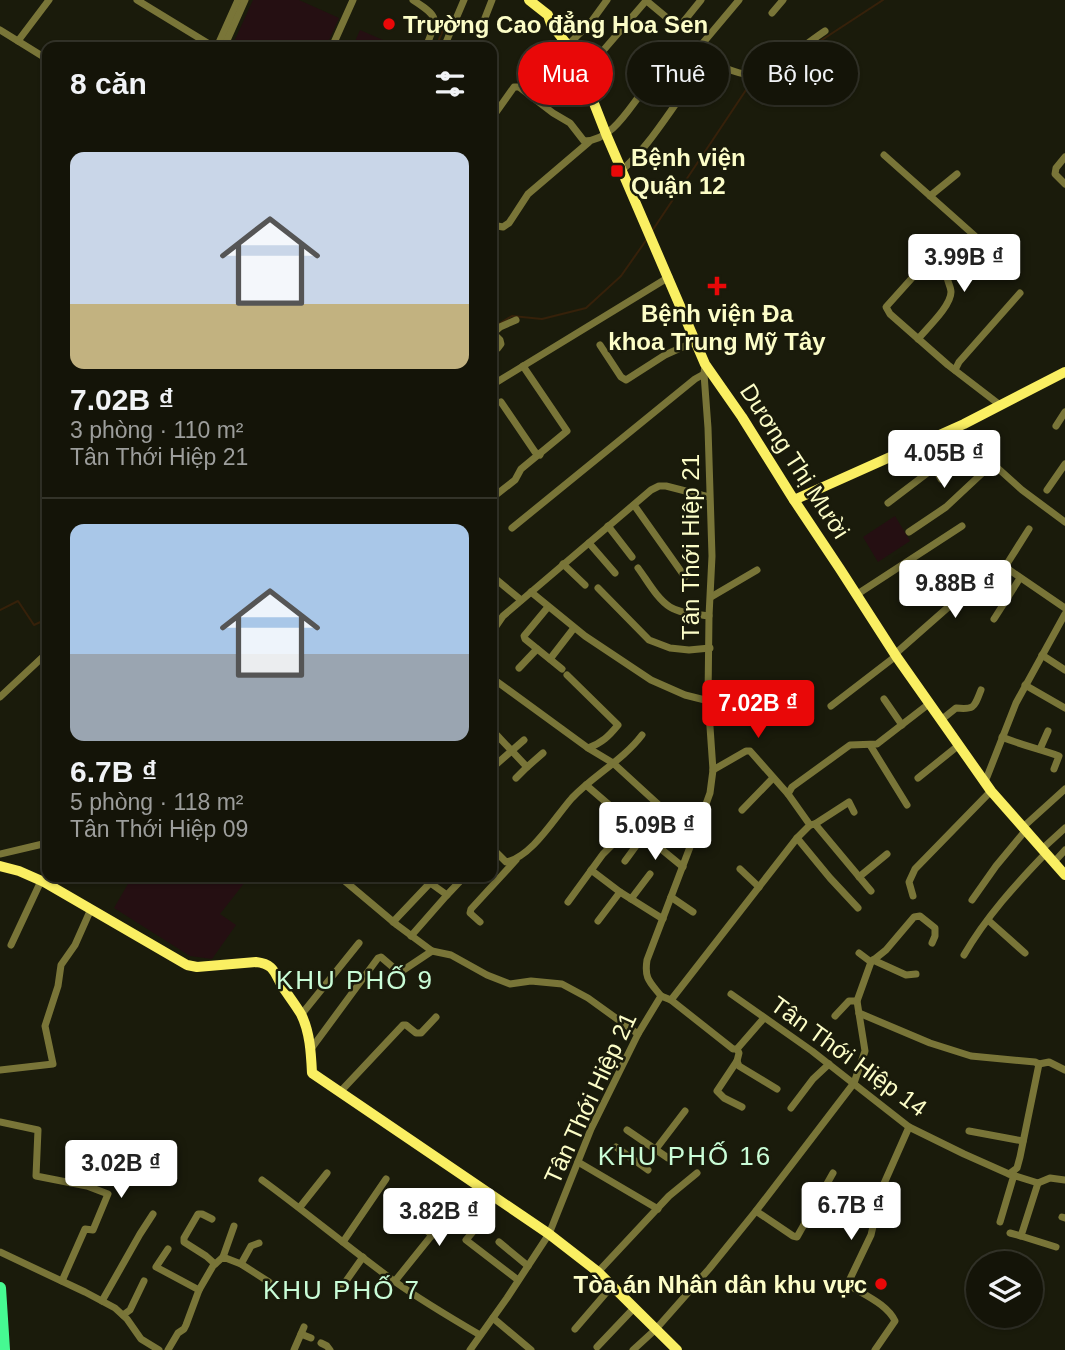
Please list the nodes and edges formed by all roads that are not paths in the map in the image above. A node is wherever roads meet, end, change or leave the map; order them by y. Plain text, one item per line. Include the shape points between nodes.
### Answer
1 (49, 0) edge
2 (137, 0) edge
3 (238, 0) edge
4 (245, 0) edge
5 (353, 0) edge
6 (413, 0) edge
7 (464, 0) edge
8 (492, 0) edge
9 (529, 0) edge
10 (607, 0) edge
11 (701, 0) edge
12 (739, 0) edge
13 (783, 0) edge
14 (648, 1) edge
15 (772, 13) dead end
16 (483, 23) dead end
17 (0, 30) edge
18 (825, 31) dead end
19 (18, 41) junction
20 (208, 42) edge
21 (218, 42) edge
22 (226, 42) edge
23 (334, 42) edge
24 (428, 42) edge
25 (446, 42) edge
26 (564, 42) edge
27 (571, 42) edge
28 (611, 42) edge
29 (704, 42) edge
30 (42, 56) edge
31 (729, 71) edge
32 (595, 105) edge
33 (632, 105) edge
34 (675, 105) edge
35 (497, 111) edge
36 (606, 134) junction
37 (589, 142) junction
38 (884, 155) dead end
39 (1065, 157) edge
40 (622, 170) junction
41 (957, 174) dead end
42 (1065, 184) edge
43 (930, 196) junction
44 (497, 226) edge
45 (921, 268) dead end
46 (669, 277) junction
47 (1020, 293) dead end
48 (516, 320) dead end
49 (497, 329) edge
50 (918, 339) junction
51 (696, 341) junction
52 (600, 345) dead end
53 (523, 366) junction
54 (705, 369) junction
55 (955, 370) junction
56 (1063, 375) edge
57 (497, 382) edge
58 (501, 402) dead end
59 (1000, 405) junction
60 (1065, 412) edge
61 (1056, 426) dead end
62 (953, 428) junction
63 (921, 442) junction
64 (540, 455) junction
65 (992, 464) junction
66 (1065, 464) edge
67 (934, 468) junction
68 (947, 473) dead end
69 (1048, 490) dead end
70 (497, 494) edge
71 (709, 497) junction
72 (793, 500) junction
73 (888, 503) dead end
74 (634, 505) junction
75 (1065, 522) edge
76 (608, 526) junction
77 (962, 526) dead end
78 (512, 528) dead end
79 (1030, 529) dead end
80 (909, 533) dead end
81 (589, 543) junction
82 (632, 557) dead end
83 (563, 565) junction
84 (1006, 567) junction
85 (638, 568) dead end
86 (757, 570) dead end
87 (615, 573) dead end
88 (685, 577) dead end
89 (1020, 579) junction
90 (497, 580) edge
91 (584, 585) dead end
92 (598, 588) dead end
93 (531, 592) junction
94 (856, 595) junction
95 (711, 597) junction
96 (521, 600) junction
97 (548, 607) junction
98 (1065, 608) edge
99 (1065, 614) edge
100 (709, 616) junction
101 (497, 618) edge
102 (501, 620) junction
103 (994, 620) dead end
104 (497, 625) edge
105 (574, 628) junction
106 (710, 648) junction
107 (537, 649) junction
108 (895, 655) junction
109 (1042, 655) junction
110 (42, 658) edge
111 (550, 659) junction
112 (519, 668) dead end
113 (1065, 670) edge
114 (497, 682) edge
115 (1026, 685) junction
116 (981, 690) dead end
117 (0, 697) edge
118 (884, 699) dead end
119 (709, 701) junction
120 (930, 703) junction
121 (831, 706) dead end
122 (1065, 708) edge
123 (941, 720) junction
124 (902, 725) junction
125 (1048, 731) dead end
126 (642, 735) dead end
127 (497, 736) edge
128 (1002, 737) junction
129 (524, 740) dead end
130 (870, 745) junction
131 (959, 745) junction
132 (589, 748) junction
133 (1040, 749) junction
134 (511, 751) junction
135 (543, 752) dead end
136 (613, 763) junction
137 (497, 764) edge
138 (527, 767) junction
139 (1054, 769) dead end
140 (712, 770) junction
141 (516, 778) dead end
142 (773, 778) junction
143 (918, 778) dead end
144 (586, 785) junction
145 (988, 787) junction
146 (1065, 789) edge
147 (788, 794) junction
148 (907, 805) dead end
149 (743, 810) dead end
150 (854, 813) dead end
151 (632, 825) junction
152 (812, 825) junction
153 (1065, 828) edge
154 (1023, 830) junction
155 (696, 832) junction
156 (644, 835) junction
157 (797, 838) junction
158 (42, 844) edge
159 (1065, 850) edge
160 (1044, 851) junction
161 (497, 852) edge
162 (0, 854) edge
163 (887, 855) dead end
164 (516, 860) junction
165 (625, 861) dead end
166 (1054, 862) junction
167 (0, 866) edge
168 (683, 867) junction
169 (740, 869) dead end
170 (591, 870) junction
171 (650, 874) dead end
172 (1065, 875) edge
173 (859, 877) junction
174 (41, 881) joint
175 (497, 881) edge
176 (43, 882) edge
177 (346, 882) edge
178 (459, 882) edge
179 (496, 882) edge
180 (430, 883) joint
181 (759, 887) junction
182 (871, 891) dead end
183 (620, 892) junction
184 (447, 895) junction
185 (913, 896) dead end
186 (671, 897) junction
187 (631, 899) junction
188 (972, 900) dead end
189 (568, 902) dead end
190 (858, 908) dead end
191 (91, 909) junction
192 (693, 912) dead end
193 (663, 919) junction
194 (598, 920) dead end
195 (988, 920) junction
196 (393, 922) junction
197 (480, 922) dead end
198 (411, 936) junction
199 (359, 943) dead end
200 (932, 943) dead end
201 (11, 945) dead end
202 (432, 951) junction
203 (859, 953) dead end
204 (1025, 953) dead end
205 (964, 955) dead end
206 (872, 961) junction
207 (916, 974) dead end
208 (731, 994) dead end
209 (661, 996) junction
210 (671, 1000) junction
211 (857, 1001) junction
212 (859, 1013) junction
213 (301, 1015) junction
214 (835, 1016) dead end
215 (436, 1017) dead end
216 (764, 1018) junction
217 (638, 1034) junction
218 (311, 1049) junction
219 (737, 1049) junction
220 (737, 1061) junction
221 (829, 1064) junction
222 (1039, 1064) junction
223 (0, 1070) edge
224 (1065, 1070) edge
225 (854, 1083) junction
226 (777, 1089) dead end
227 (340, 1092) junction
228 (742, 1107) dead end
229 (791, 1108) dead end
230 (685, 1111) dead end
231 (0, 1122) edge
232 (909, 1127) junction
233 (626, 1130) dead end
234 (969, 1131) dead end
235 (1023, 1141) junction
236 (617, 1147) dead end
237 (656, 1149) junction
238 (668, 1158) dead end
239 (578, 1162) junction
240 (648, 1170) dead end
241 (327, 1173) dead end
242 (697, 1173) dead end
243 (833, 1173) dead end
244 (1012, 1175) junction
245 (386, 1179) dead end
246 (262, 1180) dead end
247 (1065, 1180) edge
248 (1038, 1183) junction
249 (300, 1207) junction
250 (658, 1209) junction
251 (756, 1211) junction
252 (153, 1214) dead end
253 (411, 1217) dead end
254 (212, 1219) dead end
255 (481, 1222) dead end
256 (1000, 1222) dead end
257 (234, 1226) dead end
258 (1010, 1233) dead end
259 (550, 1234) junction
260 (1021, 1236) junction
261 (343, 1242) junction
262 (499, 1242) dead end
263 (259, 1243) dead end
264 (1056, 1247) dead end
265 (168, 1249) dead end
266 (0, 1252) edge
267 (223, 1257) junction
268 (363, 1257) junction
269 (215, 1264) junction
270 (241, 1264) junction
271 (528, 1266) junction
272 (598, 1272) junction
273 (518, 1280) junction
274 (62, 1281) junction
275 (144, 1281) dead end
276 (395, 1281) junction
277 (269, 1282) dead end
278 (612, 1286) junction
279 (0, 1288) edge
280 (200, 1290) junction
281 (339, 1291) dead end
282 (102, 1301) junction
283 (635, 1307) junction
284 (123, 1315) junction
285 (493, 1318) junction
286 (575, 1328) dead end
287 (656, 1329) junction
288 (480, 1335) junction
289 (311, 1338) dead end
290 (321, 1343) dead end
291 (597, 1347) dead end
292 (4, 1350) edge
293 (159, 1350) edge
294 (168, 1350) edge
295 (293, 1350) edge
296 (330, 1350) edge
297 (470, 1350) edge
298 (531, 1350) edge
299 (633, 1350) edge
300 (677, 1350) edge
301 (875, 1350) edge

1 - 19 street
2 - 20 street
3 - 21 street
4 - 22 street
5 - 23 street
6 - 24 street via 435,19
7 - 25 street
8 - 16 street
9 - 26 street, Dương Thị Mười via 548,15
10 - 27 street
11 - 14 street via 678,27
12 - 29 street
13 - 15 street
14 - 28 street
17 - 19 street
18 - 31 street via 758,75
19 - 30 street
32 - 36 street, Dương Thị Mười
33 - 36 street
34 - 40 street
35 - 37 street via 514,87 519,87
36 - 37 street
36 - 40 street, Dương Thị Mười
37 - 44 street via 528,194 509,223
38 - 43 street
39 - 42 street via 1055,174
40 - 46 street, Dương Thị Mười
41 - 43 street
43 - 50 street via 975,236 947,276 948,303
45 - 50 street via 886,307
46 - 51 street, Dương Thị Mười
46 - 53 street
47 - 55 street
48 - 49 street
50 - 55 street
51 - 52 street via 625,380
51 - 54 street, Dương Thị Mười
53 - 57 street
53 - 64 street via 567,429
54 - 71 street, Tân Thới Hiệp 21
54 - 72 street, Dương Thị Mười via 742,416
54 - 78 street
55 - 59 street
56 - 59 street
58 - 64 street
59 - 62 street
60 - 61 street
62 - 63 street
62 - 65 street
63 - 67 street
63 - 72 street
64 - 70 street
65 - 75 street
65 - 80 street via 946,507
66 - 69 street
67 - 68 street via 941,479
67 - 73 street
71 - 74 street via 659,486
71 - 95 street, Tân Thới Hiệp 21
72 - 94 street, Dương Thị Mười
74 - 76 street
74 - 88 street
76 - 81 street
76 - 82 street
77 - 94 street
79 - 84 street
81 - 83 street
81 - 87 street
83 - 91 street
83 - 93 street
84 - 89 street
84 - 108 street via 987,573
85 - 100 street via 672,608
86 - 95 street
89 - 98 street
89 - 103 street
90 - 96 street
92 - 106 street via 649,640 670,648
93 - 96 street
93 - 97 street
94 - 108 street, Dương Thị Mười
95 - 100 street, Tân Thới Hiệp 21
96 - 102 street
97 - 105 street
97 - 107 street via 524,636
99 - 109 street
100 - 106 street, Tân Thới Hiệp 21
101 - 102 street
102 - 104 street
105 - 111 street
105 - 119 street via 651,680
106 - 119 street, Tân Thới Hiệp 21
107 - 111 street
107 - 112 street
108 - 120 street, Dương Thị Mười
108 - 121 street
109 - 113 street
109 - 115 street
110 - 117 street
111 - 132 street via 618,725
114 - 132 street
115 - 122 street
115 - 128 street
116 - 123 street via 973,707 956,708
118 - 124 street
119 - 140 street, Tân Thới Hiệp 21
120 - 123 street, Dương Thị Mười
120 - 124 street
123 - 131 street, Dương Thị Mười
124 - 130 street
125 - 133 street
126 - 136 street
127 - 134 street
128 - 133 street
128 - 145 street
129 - 134 street
130 - 147 street via 850,745
130 - 148 street
131 - 143 street
131 - 145 street, Dương Thị Mười
132 - 136 street
133 - 139 street via 1059,756
134 - 137 street
134 - 138 street
135 - 138 street
136 - 144 street
136 - 155 street via 672,817
138 - 141 street
140 - 142 street via 750,751
140 - 155 street, Tân Thới Hiệp 21 via 710,793
142 - 147 street
142 - 149 street
144 - 151 street
144 - 164 street
145 - 154 street, Dương Thị Mười
145 - 185 street via 915,869 909,882
146 - 154 street
147 - 152 street
150 - 152 street via 849,802
151 - 156 street
151 - 170 street
152 - 157 street
152 - 173 street
153 - 160 street
154 - 160 street, Dương Thị Mười
154 - 188 street
155 - 168 street, Tân Thới Hiệp 21
156 - 165 street
156 - 168 street
157 - 181 street
157 - 190 street
158 - 162 street
159 - 166 street
160 - 166 street, Dương Thị Mười
160 - 195 street
161 - 164 street via 506,862
163 - 173 street
164 - 175 street
166 - 172 street, Dương Thị Mười
167 - 174 street
168 - 186 street, Tân Thới Hiệp 21
169 - 181 street
170 - 183 street
170 - 189 street
171 - 187 street
173 - 182 street
174 - 201 street
176 - 191 street
177 - 196 street
178 - 184 street
179 - 197 street via 471,909
180 - 184 street
180 - 196 street
181 - 210 street
183 - 187 street
183 - 194 street
184 - 198 street
186 - 192 street
186 - 193 street, Tân Thới Hiệp 21
187 - 193 street
191 - 213 street via 187,965 265,963 274,969
191 - 223 street via 61,965 45,1026 53,1064
193 - 209 street, Tân Thới Hiệp 21 via 645,972
195 - 204 street
195 - 205 street
196 - 198 street
198 - 202 street
199 - 213 street
200 - 206 street via 935,928 920,916 914,917
202 - 217 street via 451,955 510,984 562,984
202 - 218 street via 402,971 378,958
203 - 206 street
206 - 207 street via 906,975
206 - 211 street
208 - 216 street, Tân Thới Hiệp 14
209 - 210 street
209 - 217 street, Tân Thới Hiệp 21
210 - 219 street
211 - 212 street
211 - 214 street via 849,1000
212 - 222 street via 971,1056
212 - 225 street via 865,1051
213 - 218 street
215 - 227 street via 421,1033 403,1026
216 - 219 street
216 - 221 street, Tân Thới Hiệp 14
217 - 239 street, Tân Thới Hiệp 21
218 - 227 street via 312,1073
219 - 220 street
220 - 226 street
220 - 228 street via 717,1091
221 - 225 street, Tân Thới Hiệp 14
221 - 229 street
222 - 224 street via 1049,1062
222 - 235 street
225 - 232 street, Tân Thới Hiệp 14
225 - 251 street
227 - 259 street
230 - 237 street
231 - 274 street via 38,1130 36,1177 87,1185 108,1194 93,1230 86,1229
232 - 244 street, Tân Thới Hiệp 14
232 - 301 street via 882,1188 871,1235 849,1281 895,1321
233 - 237 street
234 - 235 street
235 - 244 street
236 - 240 street
237 - 238 street
239 - 250 street
239 - 259 street, Tân Thới Hiệp 21
241 - 249 street
242 - 250 street
243 - 251 street via 797,1237
244 - 248 street, Tân Thới Hiệp 14
244 - 256 street
245 - 261 street
246 - 249 street
247 - 248 street, Tân Thới Hiệp 14 via 1050,1178
248 - 260 street
249 - 261 street
250 - 272 street
251 - 287 street
252 - 282 street
253 - 276 street via 432,1235
254 - 269 street via 198,1214 184,1242
255 - 273 street via 466,1240
257 - 267 street
258 - 260 street
259 - 271 street, Tân Thới Hiệp 21
259 - 272 street
260 - 264 street
261 - 268 street
262 - 271 street
263 - 270 street via 251,1246
265 - 280 street via 156,1267
266 - 274 street
267 - 269 street
267 - 270 street
268 - 276 street
268 - 281 street
269 - 280 street
270 - 277 street
271 - 273 street, Tân Thới Hiệp 21
272 - 278 street
273 - 285 street, Tân Thới Hiệp 21
274 - 282 street
275 - 284 street
276 - 288 street
278 - 283 street
278 - 286 street
279 - 292 highway
280 - 294 street via 184,1329
282 - 284 street
283 - 287 street
283 - 291 street
284 - 293 street via 141,1339
285 - 288 street, Tân Thới Hiệp 21
285 - 298 street
287 - 299 street
287 - 300 street
288 - 297 street, Tân Thới Hiệp 21
289 - 295 street via 302,1330
290 - 296 street

